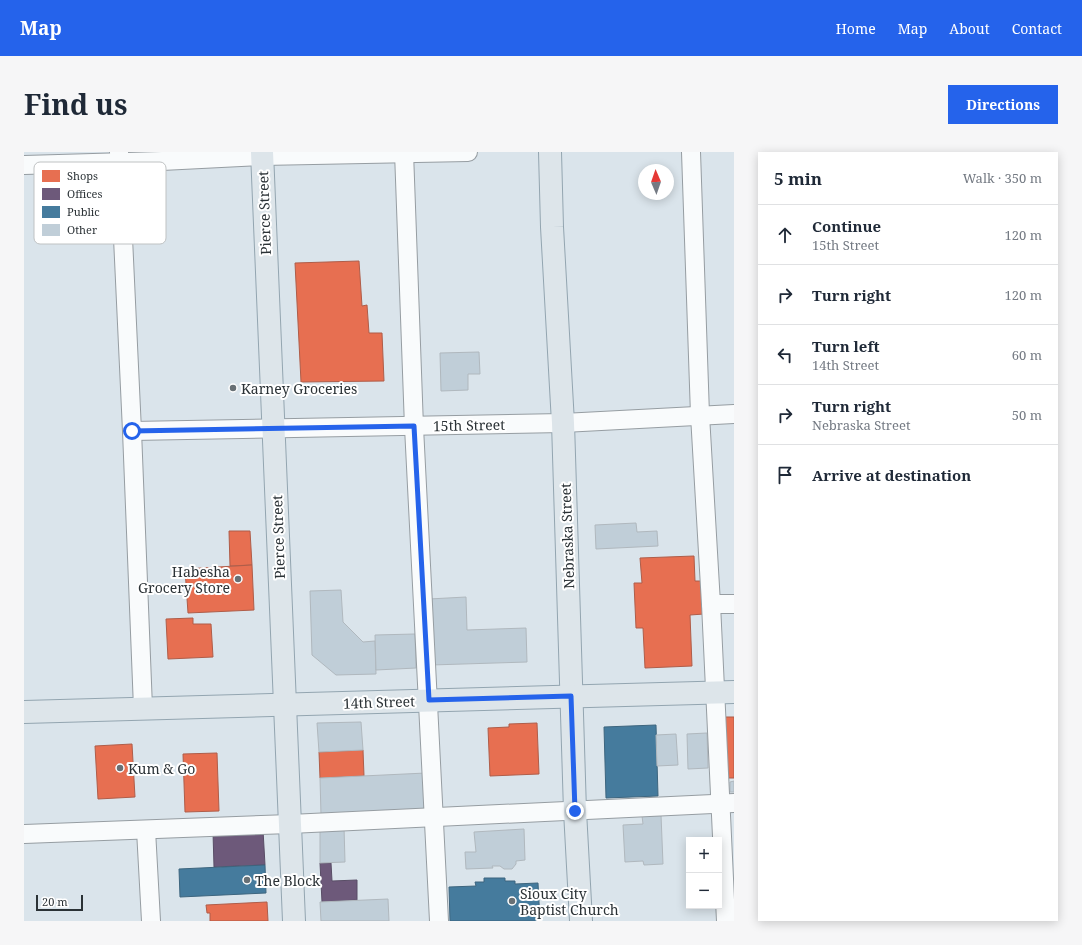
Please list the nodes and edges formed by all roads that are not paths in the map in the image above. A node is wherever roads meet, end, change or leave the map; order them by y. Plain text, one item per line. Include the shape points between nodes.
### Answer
1 (468, 152) edge
2 (550, 152) edge
3 (692, 152) edge
4 (404, 153) edge
5 (262, 154) edge
6 (119, 157) edge
7 (60, 162) edge
8 (34, 164) edge
9 (24, 165) edge
10 (123, 244) edge
11 (734, 414) edge
12 (700, 415) junction
13 (563, 423) junction
14 (414, 426) junction
15 (273, 429) junction
16 (132, 431) junction
17 (711, 604) junction
18 (734, 604) edge
19 (724, 692) edge
20 (571, 696) junction
21 (429, 700) junction
22 (285, 705) junction
23 (144, 708) junction
24 (24, 712) edge
25 (727, 803) edge
26 (575, 811) junction
27 (434, 817) junction
28 (290, 824) junction
29 (146, 830) junction
30 (24, 834) edge
31 (151, 921) edge
32 (294, 921) edge
33 (439, 921) edge
34 (581, 921) edge
35 (726, 921) edge

1 - 4 street
2 - 13 main road, Nebraska Street
3 - 12 street
4 - 5 street
4 - 14 street
5 - 6 street
5 - 15 main road, Pierce Street
6 - 7 street
8 - 9 street
10 - 16 street
11 - 12 street, 15th Street
12 - 13 street, 15th Street
12 - 17 street
13 - 14 street, 15th Street
13 - 20 main road, Nebraska Street
14 - 15 street, 15th Street
14 - 21 street
15 - 16 street, 15th Street
15 - 22 main road, Pierce Street
16 - 23 street
17 - 18 street
17 - 19 street
19 - 20 main road, 14th Street
19 - 25 street
20 - 21 main road, 14th Street
20 - 26 main road, Nebraska Street
21 - 22 main road, 14th Street
21 - 27 street
22 - 23 main road, 14th Street
22 - 28 main road, Pierce Street
23 - 24 main road, 14th Street
25 - 26 street
25 - 35 street
26 - 27 street
26 - 34 main road, Nebraska Street
27 - 28 street
27 - 33 street
28 - 29 street
28 - 32 main road, Pierce Street
29 - 30 street
29 - 31 street

